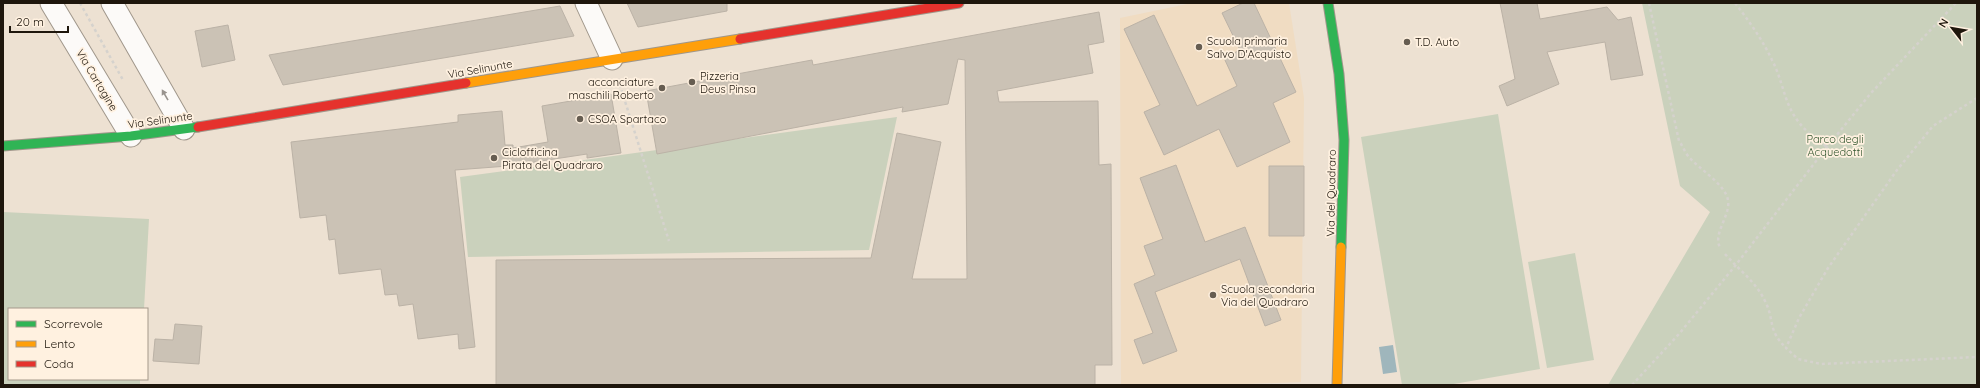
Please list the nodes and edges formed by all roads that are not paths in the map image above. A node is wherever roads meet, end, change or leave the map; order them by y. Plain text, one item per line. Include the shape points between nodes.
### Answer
1 (51, 3) edge
2 (112, 3) edge
3 (586, 3) edge
4 (959, 3) edge
5 (1328, 3) edge
6 (612, 59) junction
7 (184, 129) junction
8 (131, 136) junction
9 (3, 146) edge
10 (1337, 380) edge

1 - 8 street, Via Cartagine
7 -> 2 street
3 - 6 street
4 - 6 street, Via Selinunte
5 - 10 street, Via del Quadraro via 1339,74 1344,135
6 - 7 street, Via Selinunte
7 - 8 street, Via Selinunte
8 - 9 street, Via Selinunte

